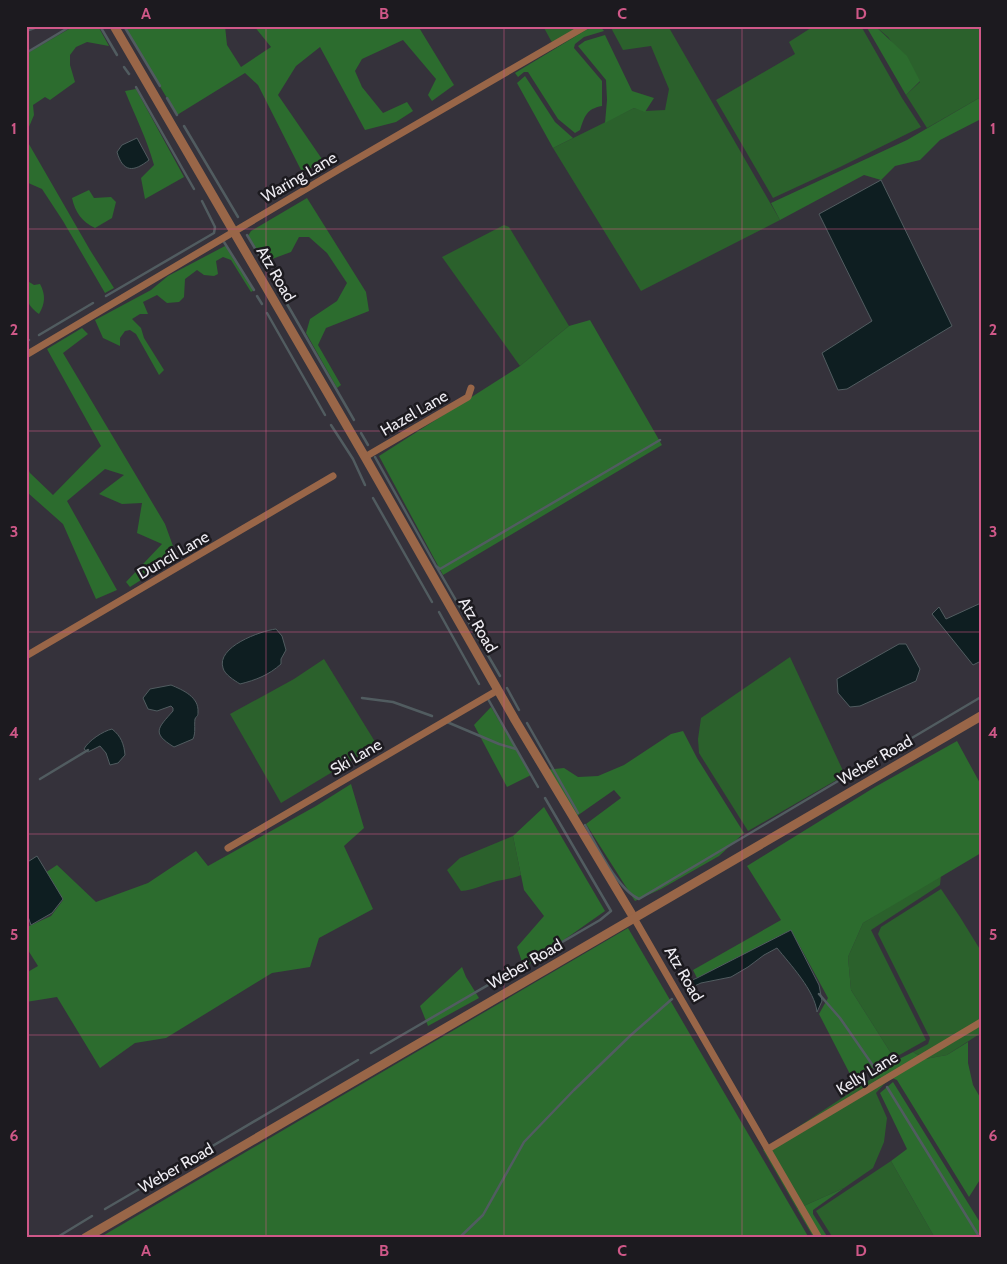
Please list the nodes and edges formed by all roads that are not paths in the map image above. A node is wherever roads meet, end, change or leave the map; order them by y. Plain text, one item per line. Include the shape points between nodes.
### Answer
1 (114, 26) edge
2 (586, 26) edge
3 (234, 231) junction
4 (26, 355) edge
5 (471, 388) dead end
6 (365, 456) junction
7 (332, 476) dead end
8 (26, 656) edge
9 (498, 690) junction
10 (981, 716) edge
11 (228, 848) dead end
12 (634, 918) junction
13 (981, 1022) edge
14 (768, 1148) junction
15 (85, 1238) edge
16 (819, 1238) edge

1 - 3 street, Atz Road
2 - 3 street, Waring Lane
3 - 4 street, Waring Lane
3 - 6 street, Atz Road
5 - 6 street, Hazel Lane via 468,397
6 - 9 street, Atz Road
7 - 8 street, Duncil Lane
9 - 11 street, Ski Lane
9 - 12 street, Atz Road
10 - 12 street, Weber Road
12 - 14 street, Atz Road
12 - 15 street, Weber Road
13 - 14 street, Kelly Lane
14 - 16 street, Atz Road

